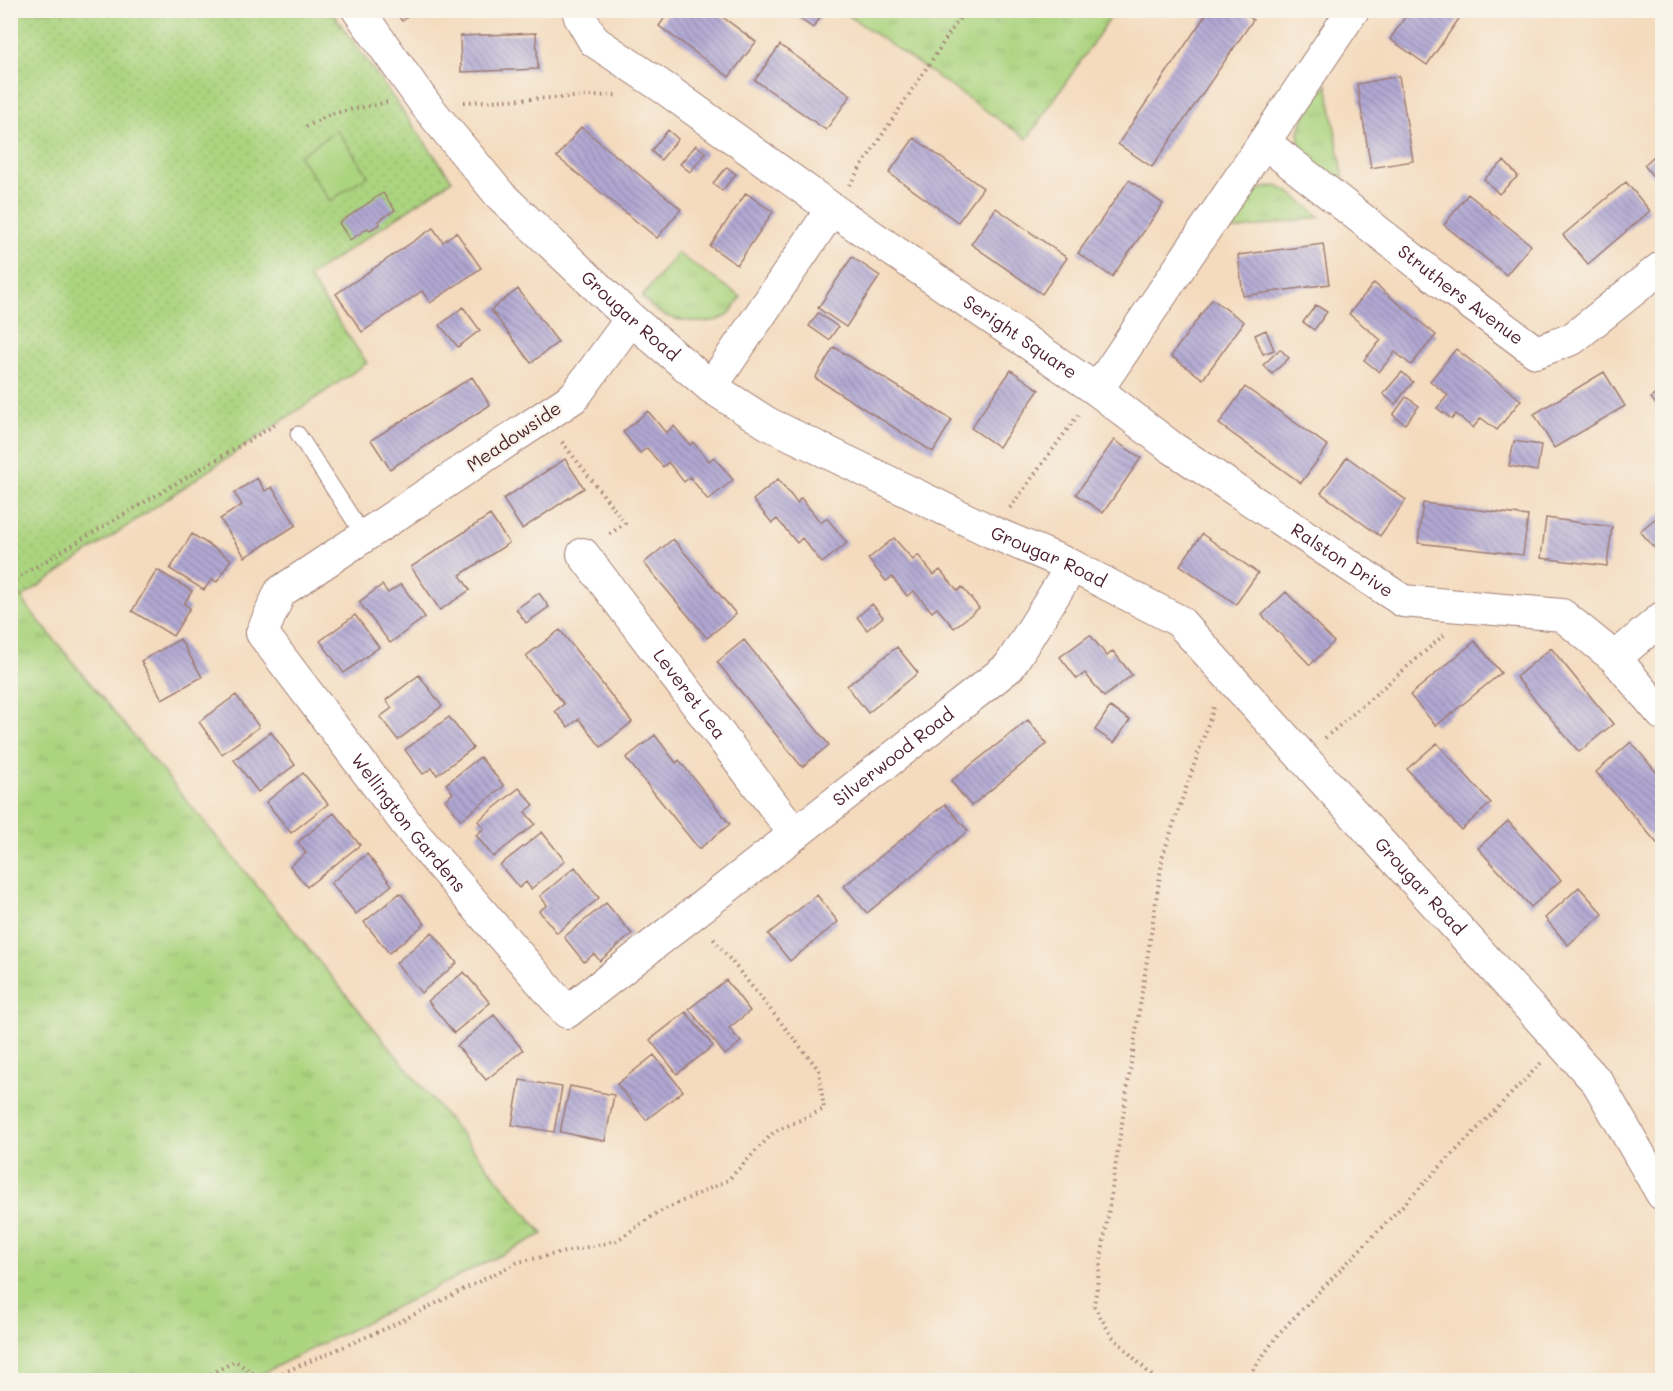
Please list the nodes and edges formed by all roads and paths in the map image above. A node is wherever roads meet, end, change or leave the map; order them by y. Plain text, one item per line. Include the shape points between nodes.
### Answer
1 (358, 10) edge
2 (578, 10) edge
3 (965, 10) edge
4 (1353, 10) edge
5 (623, 95) dead end
6 (426, 104) junction
7 (306, 127) dead end
8 (1264, 142) junction
9 (832, 209) junction
10 (1658, 280) edge
11 (631, 319) junction
12 (711, 387) junction
13 (1097, 390) junction
14 (544, 417) junction
15 (298, 434) joint
16 (992, 531) junction
17 (368, 534) junction
18 (583, 554) joint
19 (1072, 566) junction
20 (10, 582) edge
21 (1477, 607) junction
22 (1662, 618) edge
23 (1615, 658) junction
24 (1225, 672) junction
25 (1662, 714) edge
26 (1303, 757) junction
27 (795, 834) junction
28 (688, 917) junction
29 (1560, 1042) junction
30 (1662, 1194) edge
31 (200, 1380) edge
32 (264, 1380) edge
33 (1155, 1380) edge
34 (1246, 1380) edge

1 - 6 street, Grougar Road
2 - 9 street, Seright Square via 594,41
3 - 9 path
4 - 8 street
5 - 6 path
6 - 7 path via 395,101 330,114
6 - 11 street, Grougar Road via 500,195
8 - 10 street, Struthers Avenue via 1536,352 1572,339
8 - 13 street
9 - 12 street
9 - 13 street, Seright Square
11 - 12 street, Grougar Road
11 - 14 street, Meadowside via 574,398
12 - 16 street, Grougar Road via 766,423
13 - 16 path
13 - 21 street, Ralston Drive via 1171,447 1403,601
14 - 17 street, Meadowside
14 - 18 path via 625,523
15 - 17 lane
15 - 20 path via 286,418
16 - 19 street, Grougar Road
17 - 28 street, Wellington Gardens via 280,592 262,633 416,835 567,1012
18 - 27 street, Leveret Lea
19 - 24 street, Grougar Road via 1179,621
19 - 27 street, Silverwood Road via 1009,667
21 - 23 street, Ralston Drive via 1562,615
21 - 26 path
22 - 23 street
23 - 25 street, Ralston Drive
24 - 26 street, Grougar Road
24 - 33 path via 1163,855 1094,1306 1111,1335
26 - 29 street, Grougar Road
27 - 28 street, Silverwood Road
28 - 32 path via 819,1070 824,1109 774,1132 728,1180 657,1212 616,1241 518,1262 387,1328
29 - 30 street, Grougar Road via 1598,1083
29 - 34 path via 1279,1333
31 - 32 path via 235,1361

